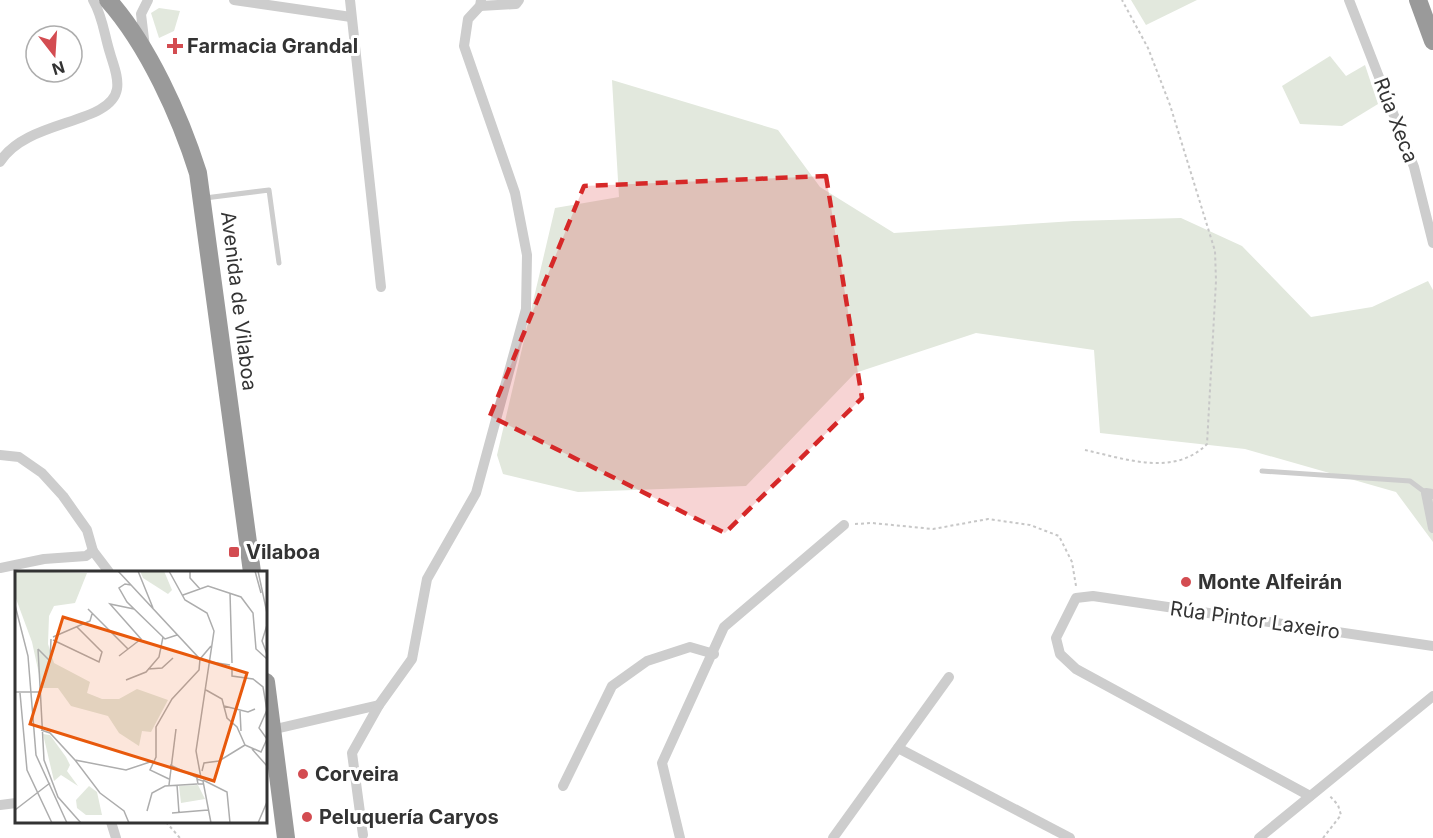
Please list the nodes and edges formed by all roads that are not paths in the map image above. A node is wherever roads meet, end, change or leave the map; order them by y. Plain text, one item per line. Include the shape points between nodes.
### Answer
1 (93, 0) edge
2 (108, 0) edge
3 (125, 0) edge
4 (148, 0) edge
5 (234, 0) edge
6 (350, 0) edge
7 (519, 0) edge
8 (1349, 0) edge
9 (1418, 0) edge
10 (480, 3) edge
11 (351, 17) junction
12 (1433, 41) edge
13 (143, 50) junction
14 (0, 162) edge
15 (203, 198) junction
16 (1433, 243) edge
17 (279, 263) dead end
18 (381, 287) dead end
19 (0, 455) edge
20 (1262, 471) dead end
21 (1430, 494) edge
22 (844, 525) road end
23 (1433, 528) edge
24 (93, 551) junction
25 (0, 568) edge
26 (108, 571) edge
27 (252, 571) edge
28 (1433, 646) edge
29 (714, 654) junction
30 (949, 677) dead end
31 (267, 692) edge
32 (1433, 696) edge
33 (379, 705) junction
34 (271, 730) junction
35 (898, 748) junction
36 (563, 786) dead end
37 (1310, 796) junction
38 (15, 802) edge
39 (0, 805) edge
40 (111, 823) edge
41 (364, 837) edge
42 (116, 838) edge
43 (281, 838) edge
44 (285, 838) edge
45 (680, 838) edge
46 (833, 838) edge
47 (1070, 838) edge
48 (1259, 838) edge

1 - 14 street via 101,14 115,73 115,95 92,115 30,134 7,151
2 - 13 highway, Avenida de Vilaboa
3 - 13 highway, Avenida de Vilaboa
4 - 13 street via 141,14
5 - 11 street
6 - 11 street
7 - 10 street via 516,4
8 - 16 street, Rúa Xeca via 1414,167
9 - 12 highway
10 - 33 street via 468,19 464,46 515,193 527,255 526,309 476,493 427,579 412,659
11 - 18 street
13 - 15 highway, Avenida de Vilaboa via 190,147
15 - 17 lane via 269,190
15 - 27 highway, Avenida de Vilaboa
19 - 24 street via 20,457 42,473 87,530
20 - 21 lane via 1410,481
21 - 23 street
22 - 29 street via 724,627
24 - 25 street via 86,556
24 - 26 street
28 - 37 street, Rúa Pintor Laxeiro via 1093,596 1076,598 1056,638 1060,654 1076,669
29 - 36 street via 690,647 647,661 612,686
29 - 45 street via 662,763
30 - 35 street
31 - 34 highway
32 - 37 street
33 - 34 street
33 - 41 street via 352,753
34 - 44 highway
35 - 46 street
35 - 47 street
37 - 48 street
38 - 39 street
40 - 42 street
43 - 44 street

